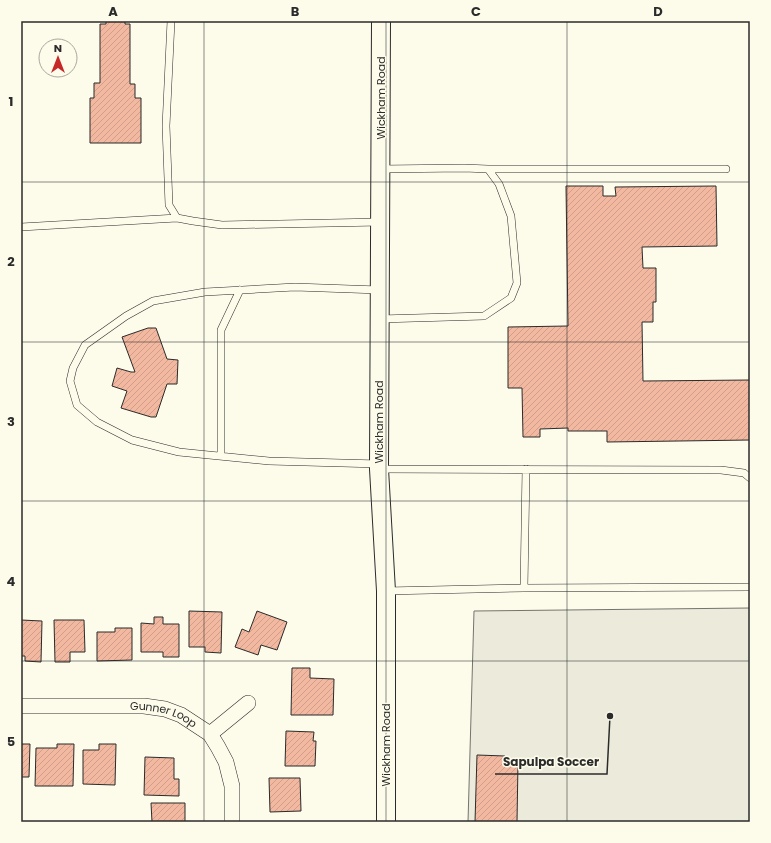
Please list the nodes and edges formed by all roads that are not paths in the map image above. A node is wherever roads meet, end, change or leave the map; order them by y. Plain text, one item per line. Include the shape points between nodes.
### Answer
1 (171, 21) edge
2 (381, 21) edge
3 (381, 169) junction
4 (488, 169) junction
5 (726, 169) dead end
6 (177, 218) junction
7 (381, 222) junction
8 (21, 227) edge
9 (240, 290) junction
10 (380, 290) junction
11 (380, 319) junction
12 (221, 456) junction
13 (379, 466) junction
14 (526, 469) junction
15 (750, 478) edge
16 (750, 587) edge
17 (524, 588) junction
18 (386, 591) junction
19 (248, 703) dead end
20 (21, 706) edge
21 (210, 734) junction
22 (232, 822) edge
23 (386, 822) edge

1 - 6 lane via 166,126 169,205
2 - 3 street, Wickham Road
3 - 4 lane
3 - 7 street, Wickham Road
4 - 5 lane
4 - 11 lane via 499,184 511,216 517,283 511,298 484,316
6 - 7 lane via 222,225
6 - 8 lane
7 - 10 street, Wickham Road
9 - 10 lane via 295,287
9 - 12 lane via 221,330
9 - 12 lane via 205,292 153,301 126,316 85,346 73,368 70,381 78,405 97,422 132,440 179,452
10 - 11 street, Wickham Road
11 - 13 street, Wickham Road
12 - 13 lane
13 - 14 lane
13 - 18 street, Wickham Road
14 - 15 lane via 722,470 744,473
14 - 17 lane
16 - 17 lane
17 - 18 lane
18 - 23 street, Wickham Road
19 - 21 street
20 - 21 street, Gunner Loop via 144,706 165,709 181,715
21 - 22 street, Gunner Loop via 226,762 231,780

